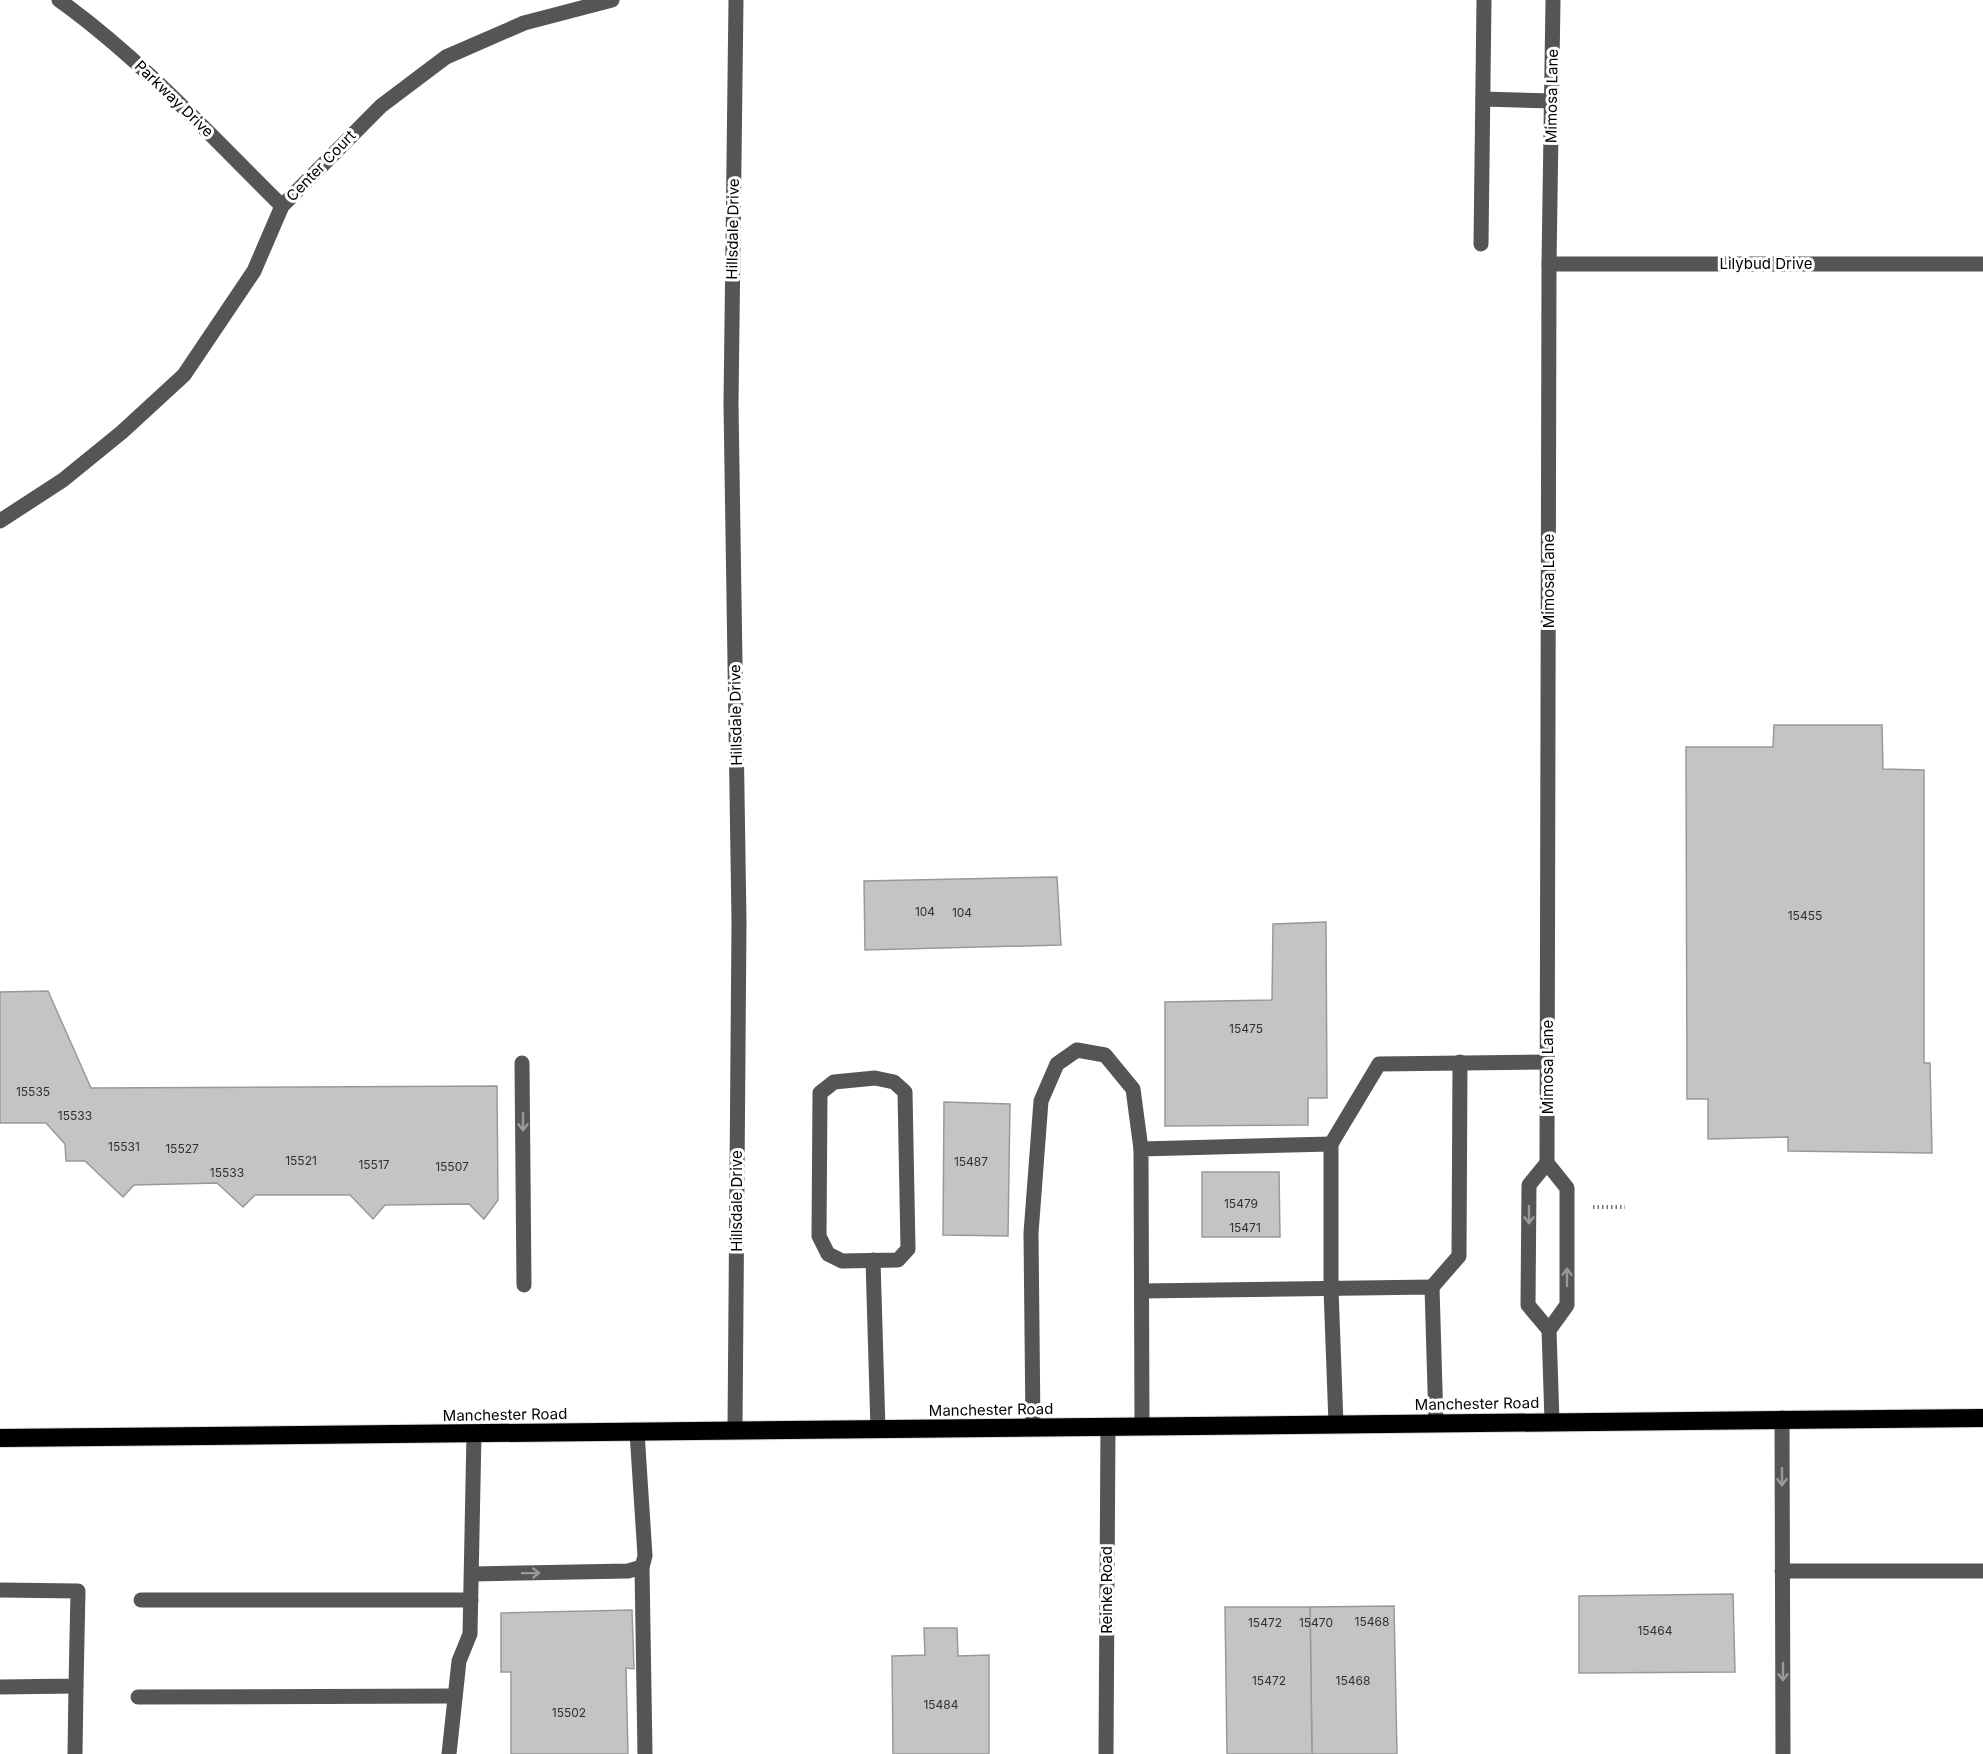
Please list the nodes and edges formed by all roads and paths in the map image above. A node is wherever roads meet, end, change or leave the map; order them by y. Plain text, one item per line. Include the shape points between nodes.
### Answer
1 (58, 0) edge
2 (612, 0) edge
3 (736, 0) edge
4 (1484, 0) edge
5 (1553, 0) edge
6 (1483, 99) junction
7 (1552, 101) junction
8 (282, 206) junction
9 (1481, 244) dead end
10 (1549, 264) junction
11 (1983, 264) edge
12 (0, 520) edge
13 (1460, 1062) junction
14 (1548, 1062) junction
15 (522, 1064) dead end
16 (1331, 1144) junction
17 (1141, 1149) junction
18 (1547, 1163) junction
19 (1592, 1207) dead end
20 (1625, 1207) dead end
21 (873, 1260) junction
22 (524, 1285) dead end
23 (1432, 1287) junction
24 (1331, 1289) junction
25 (1142, 1291) junction
26 (1549, 1330) junction
27 (1983, 1418) edge
28 (1782, 1419) junction
29 (1552, 1422) junction
30 (1436, 1423) junction
31 (1336, 1424) junction
32 (1108, 1426) junction
33 (1142, 1426) junction
34 (1034, 1428) junction
35 (878, 1429) junction
36 (735, 1431) junction
37 (637, 1432) junction
38 (474, 1434) junction
39 (0, 1438) edge
40 (642, 1567) junction
41 (1782, 1571) junction
42 (1983, 1571) edge
43 (473, 1574) junction
44 (0, 1590) edge
45 (141, 1600) dead end
46 (471, 1600) junction
47 (76, 1686) junction
48 (0, 1687) edge
49 (455, 1696) junction
50 (138, 1697) dead end
51 (75, 1754) edge
52 (449, 1754) edge
53 (645, 1754) edge
54 (1106, 1754) edge
55 (1783, 1754) edge

1 - 8 street, Parkway Drive via 145,70
2 - 8 street, Center Court via 524,23 446,57 381,106
3 - 36 street, Hillsdale Drive via 731,404 739,922
4 - 6 street
5 - 7 street, Mimosa Lane
6 - 7 street
6 - 9 street
7 - 10 street, Mimosa Lane
8 - 12 street, Center Court via 254,271 184,375 71,473
10 - 11 street, Lilybud Drive
10 - 14 street, Mimosa Lane
13 - 14 street
13 - 16 street via 1379,1064
13 - 23 street via 1460,1256
14 - 18 street, Mimosa Lane
15 -> 22 street
16 - 17 street
16 - 24 street
17 - 25 street
17 - 34 street via 1133,1089 1105,1055 1077,1050 1058,1064 1041,1101 1031,1233
26 -> 18 street via 1567,1305 1567,1188
18 -> 26 street via 1529,1185 1528,1305
19 - 20 path
21 - 21 street via 898,1260 908,1249 905,1092 894,1082 875,1078 834,1082 820,1094 819,1236 828,1254 842,1261
21 - 35 street
23 - 24 street
23 - 30 street
24 - 25 street
24 - 31 street
25 - 33 street
26 - 29 street
27 - 28 highway, Manchester Road
28 - 29 highway, Manchester Road
28 -> 41 street
29 - 30 highway, Manchester Road
30 - 31 highway, Manchester Road
31 - 33 highway, Manchester Road
32 - 33 highway, Manchester Road
32 - 34 highway, Manchester Road
32 - 54 street, Reinke Road
34 - 35 highway, Manchester Road
35 - 36 highway, Manchester Road
36 - 37 highway, Manchester Road
37 - 38 highway, Manchester Road
37 - 40 street via 645,1556
38 - 39 highway, Manchester Road
38 - 43 street
43 -> 40 street via 628,1571
40 - 53 street
41 - 42 street
41 -> 55 street
43 - 46 street
44 - 47 street via 78,1591
45 - 46 street
46 - 49 street via 470,1634 459,1661
47 - 48 street
47 - 51 street
49 - 50 street
49 - 52 street

